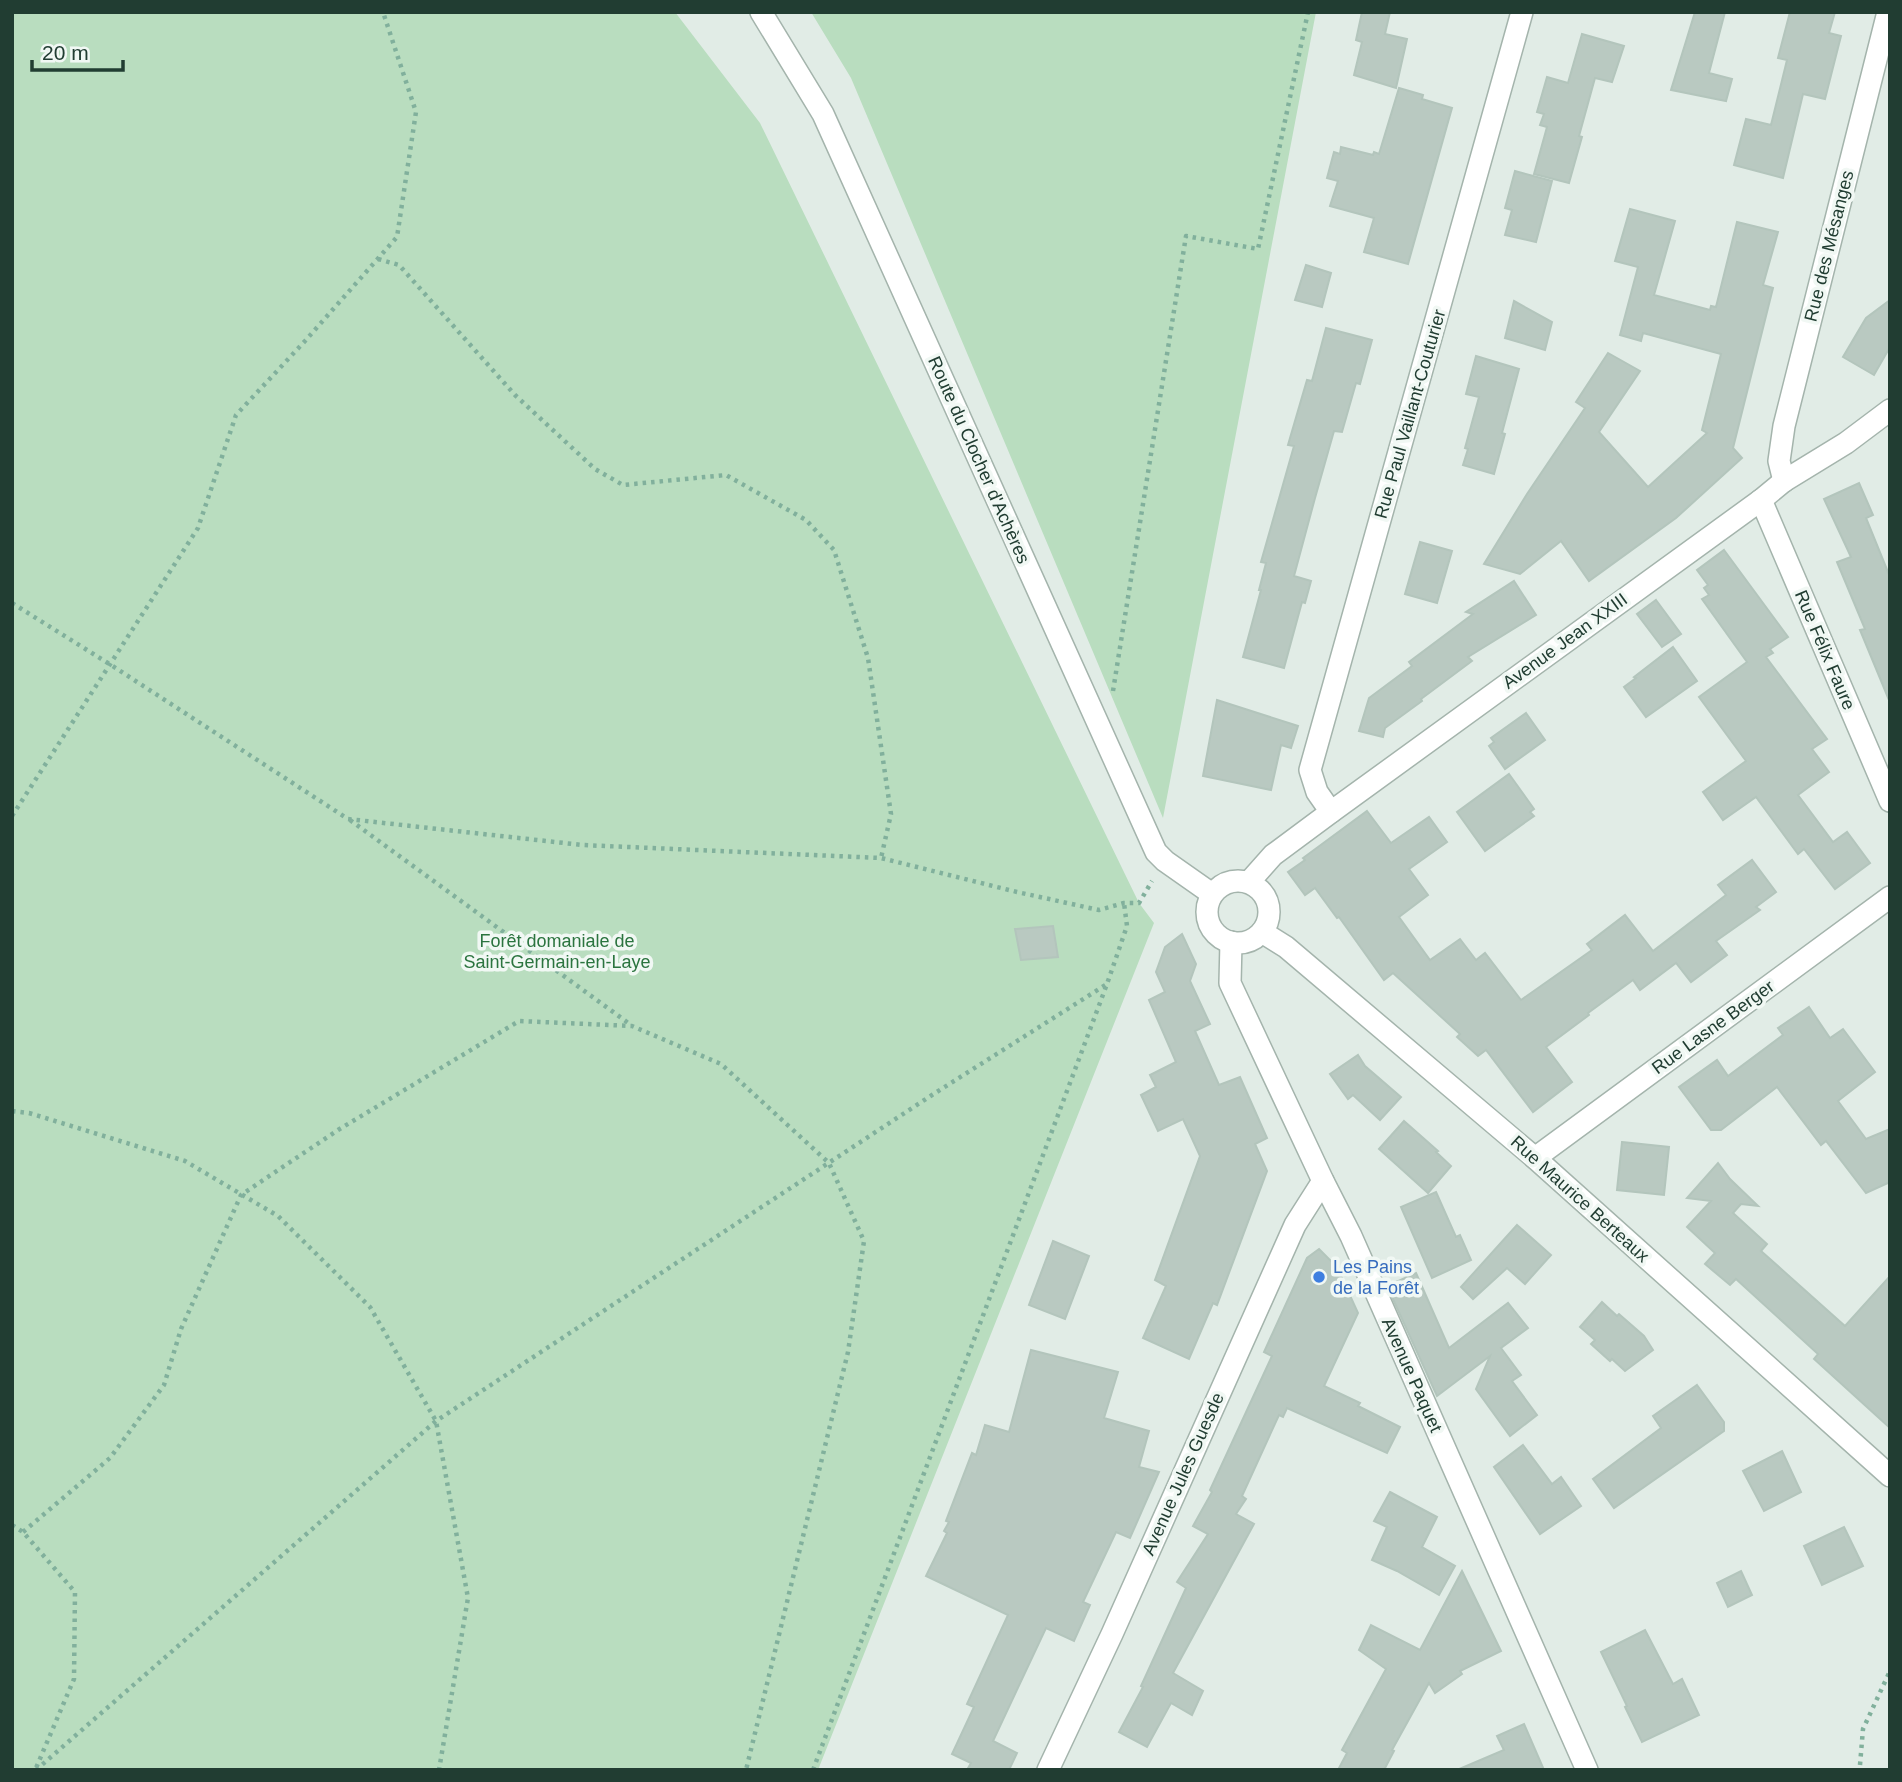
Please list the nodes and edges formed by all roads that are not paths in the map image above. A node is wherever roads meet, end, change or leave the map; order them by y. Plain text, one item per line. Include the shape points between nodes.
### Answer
1 (761, 12) edge
2 (1522, 12) edge
3 (1888, 12) edge
4 (1890, 410) edge
5 (1784, 481) junction
6 (1761, 499) junction
7 (1890, 801) edge
8 (1331, 812) junction
9 (1249, 882) junction
10 (1212, 894) junction
11 (1890, 897) edge
12 (1262, 932) junction
13 (1231, 942) junction
14 (1535, 1158) junction
15 (1323, 1181) junction
16 (1890, 1476) edge
17 (1048, 1770) edge
18 (1587, 1770) edge

1 - 10 street, Route du Clocher d'Achères via 823,114 1156,852
2 - 8 street, Rue Paul Vaillant-Couturier via 1310,770 1317,792
3 - 5 street, Rue des Mésanges via 1784,426 1779,461
4 - 5 street, Avenue Jean XXIII
5 - 6 street, Avenue Jean XXIII
6 - 7 street, Rue Félix Faure
6 - 8 street, Avenue Jean XXIII
8 - 9 street, Avenue Jean XXIII via 1273,855
9 - 10 street via 1226,883
9 - 12 street via 1266,898 1269,908
10 - 13 street via 1206,915 1210,926
11 - 14 street, Rue Lasne Berger
12 - 13 street via 1247,942
12 - 14 street, Rue Maurice Berteaux via 1286,947
13 - 15 street, Avenue Paquet via 1230,982
14 - 16 street, Rue Maurice Berteaux
15 - 17 street, Avenue Jules Guesde via 1295,1225
15 - 18 street, Avenue Paquet

